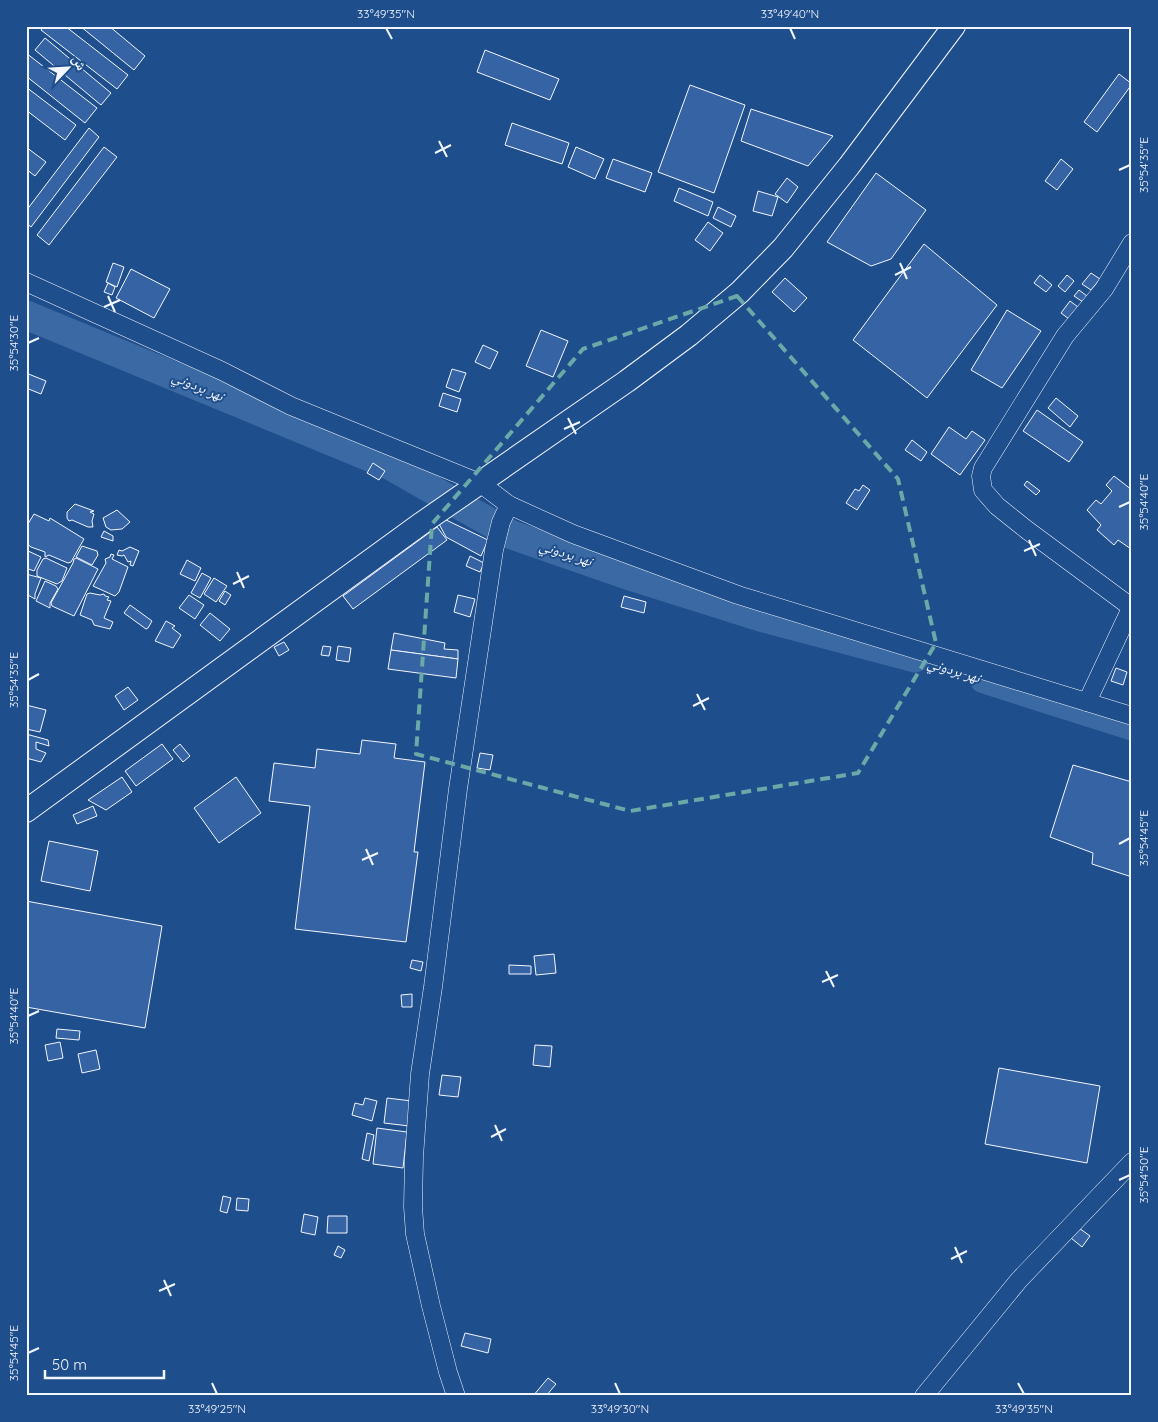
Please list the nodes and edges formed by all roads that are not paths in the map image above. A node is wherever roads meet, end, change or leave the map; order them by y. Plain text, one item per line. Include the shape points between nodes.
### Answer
1 (954, 26) edge
2 (1132, 243) edge
3 (26, 282) edge
4 (473, 488) junction
5 (510, 505) junction
6 (1131, 606) edge
7 (1087, 702) junction
8 (1132, 716) edge
9 (26, 811) edge
10 (1132, 1162) edge
11 (456, 1396) edge
12 (924, 1396) edge

1 - 4 main road via 849,166 783,248 740,292 626,381
2 - 6 street via 1104,289 1060,344 980,476 983,490 997,506
3 - 4 street
4 - 5 street
4 - 9 main road
5 - 7 street via 573,534 738,595
5 - 11 street via 501,522 494,550 420,1074 412,1207 415,1234
6 - 7 street
7 - 8 street
10 - 12 street via 1019,1280

